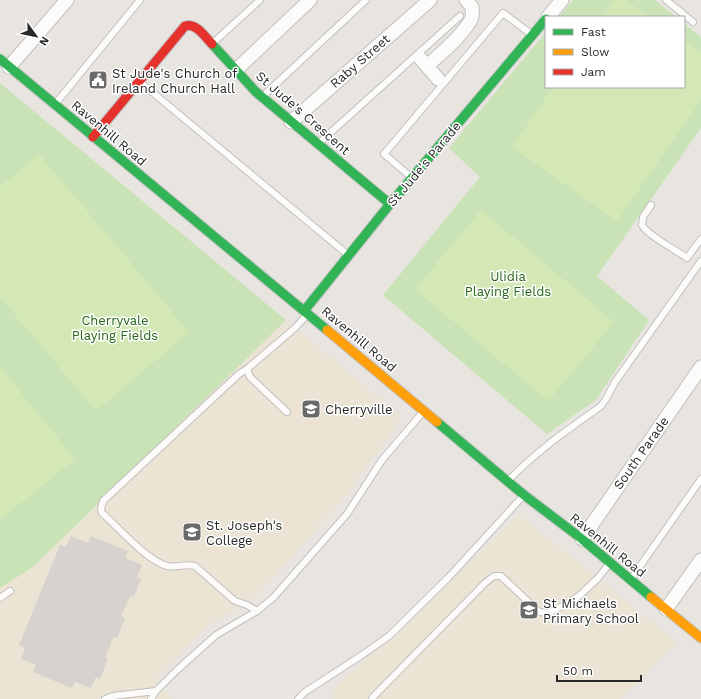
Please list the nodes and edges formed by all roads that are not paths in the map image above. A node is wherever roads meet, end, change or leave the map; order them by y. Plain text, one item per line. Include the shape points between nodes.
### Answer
1 (67, 0) edge
2 (140, 0) edge
3 (260, 0) edge
4 (310, 0) edge
5 (366, 0) edge
6 (430, 0) edge
7 (466, 0) edge
8 (562, 0) edge
9 (666, 0) edge
10 (460, 16) dead end
11 (549, 16) edge
12 (545, 20) edge
13 (693, 22) dead end
14 (532, 35) junction
15 (212, 44) junction
16 (5, 63) edge
17 (236, 70) junction
18 (438, 79) dead end
19 (139, 81) junction
20 (262, 97) junction
21 (55, 104) junction
22 (291, 122) junction
23 (93, 137) junction
24 (318, 144) junction
25 (412, 178) junction
26 (390, 204) junction
27 (652, 205) dead end
28 (701, 239) edge
29 (349, 255) junction
30 (701, 261) edge
31 (306, 312) junction
32 (701, 367) edge
33 (247, 369) junction
34 (424, 411) junction
35 (287, 412) dead end
36 (701, 479) edge
37 (508, 481) junction
38 (524, 495) junction
39 (582, 539) junction
40 (701, 560) edge
41 (610, 563) junction
42 (631, 580) junction
43 (10, 591) dead end
44 (0, 598) edge
45 (666, 609) junction
46 (257, 611) junction
47 (701, 638) edge
48 (156, 691) junction
49 (105, 699) edge
50 (151, 699) edge
51 (298, 699) edge
52 (372, 699) edge

1 - 16 street
2 - 21 lane
3 - 15 lane
4 - 17 street
5 - 20 lane
6 - 22 street, Raby Street
7 - 18 street via 472,7 472,16 468,23 448,47 424,62
8 - 11 street, St Jude's Parade
9 - 13 lane
10 - 24 lane
12 - 14 main road, St Jude's Parade
14 - 25 main road, St Jude's Parade
14 - 25 lane via 503,13 384,154
15 - 17 main road, St Jude's Crescent
15 - 19 main road, St Jude's Crescent via 194,26 185,26
16 - 21 main road, Ravenhill Road
17 - 20 main road, St Jude's Crescent
19 - 23 main road, St Jude's Crescent
19 - 29 lane
20 - 22 main road, St Jude's Crescent
21 - 23 main road, Ravenhill Road
22 - 24 main road, St Jude's Crescent
23 - 31 main road, Ravenhill Road
24 - 26 main road, St Jude's Crescent
25 - 26 main road, St Jude's Parade
26 - 29 main road, St Jude's Parade
27 - 28 lane via 643,216 642,224 664,243 687,258
29 - 31 main road, St Jude's Parade
30 - 37 lane via 600,406 558,436
31 - 33 lane via 296,328
31 - 34 main road, Ravenhill Road
32 - 39 street, South Parade
33 - 35 lane via 250,377
33 - 46 lane via 103,501 101,509 102,513 149,557 170,566 195,566 235,601
34 - 37 main road, Ravenhill Road
34 - 46 lane via 382,460 347,514 274,598
36 - 42 lane
37 - 38 main road, Ravenhill Road
38 - 39 main road, Ravenhill Road
38 - 51 lane via 449,577 389,636
39 - 41 main road, Ravenhill Road
40 - 45 street
41 - 42 main road, Ravenhill Road
41 - 52 lane via 580,595 548,613 539,612 500,576 494,576 485,582
42 - 45 main road, Ravenhill Road
43 - 44 lane
45 - 47 main road, Ravenhill Road
46 - 48 lane via 216,635
48 - 49 lane
48 - 50 lane

